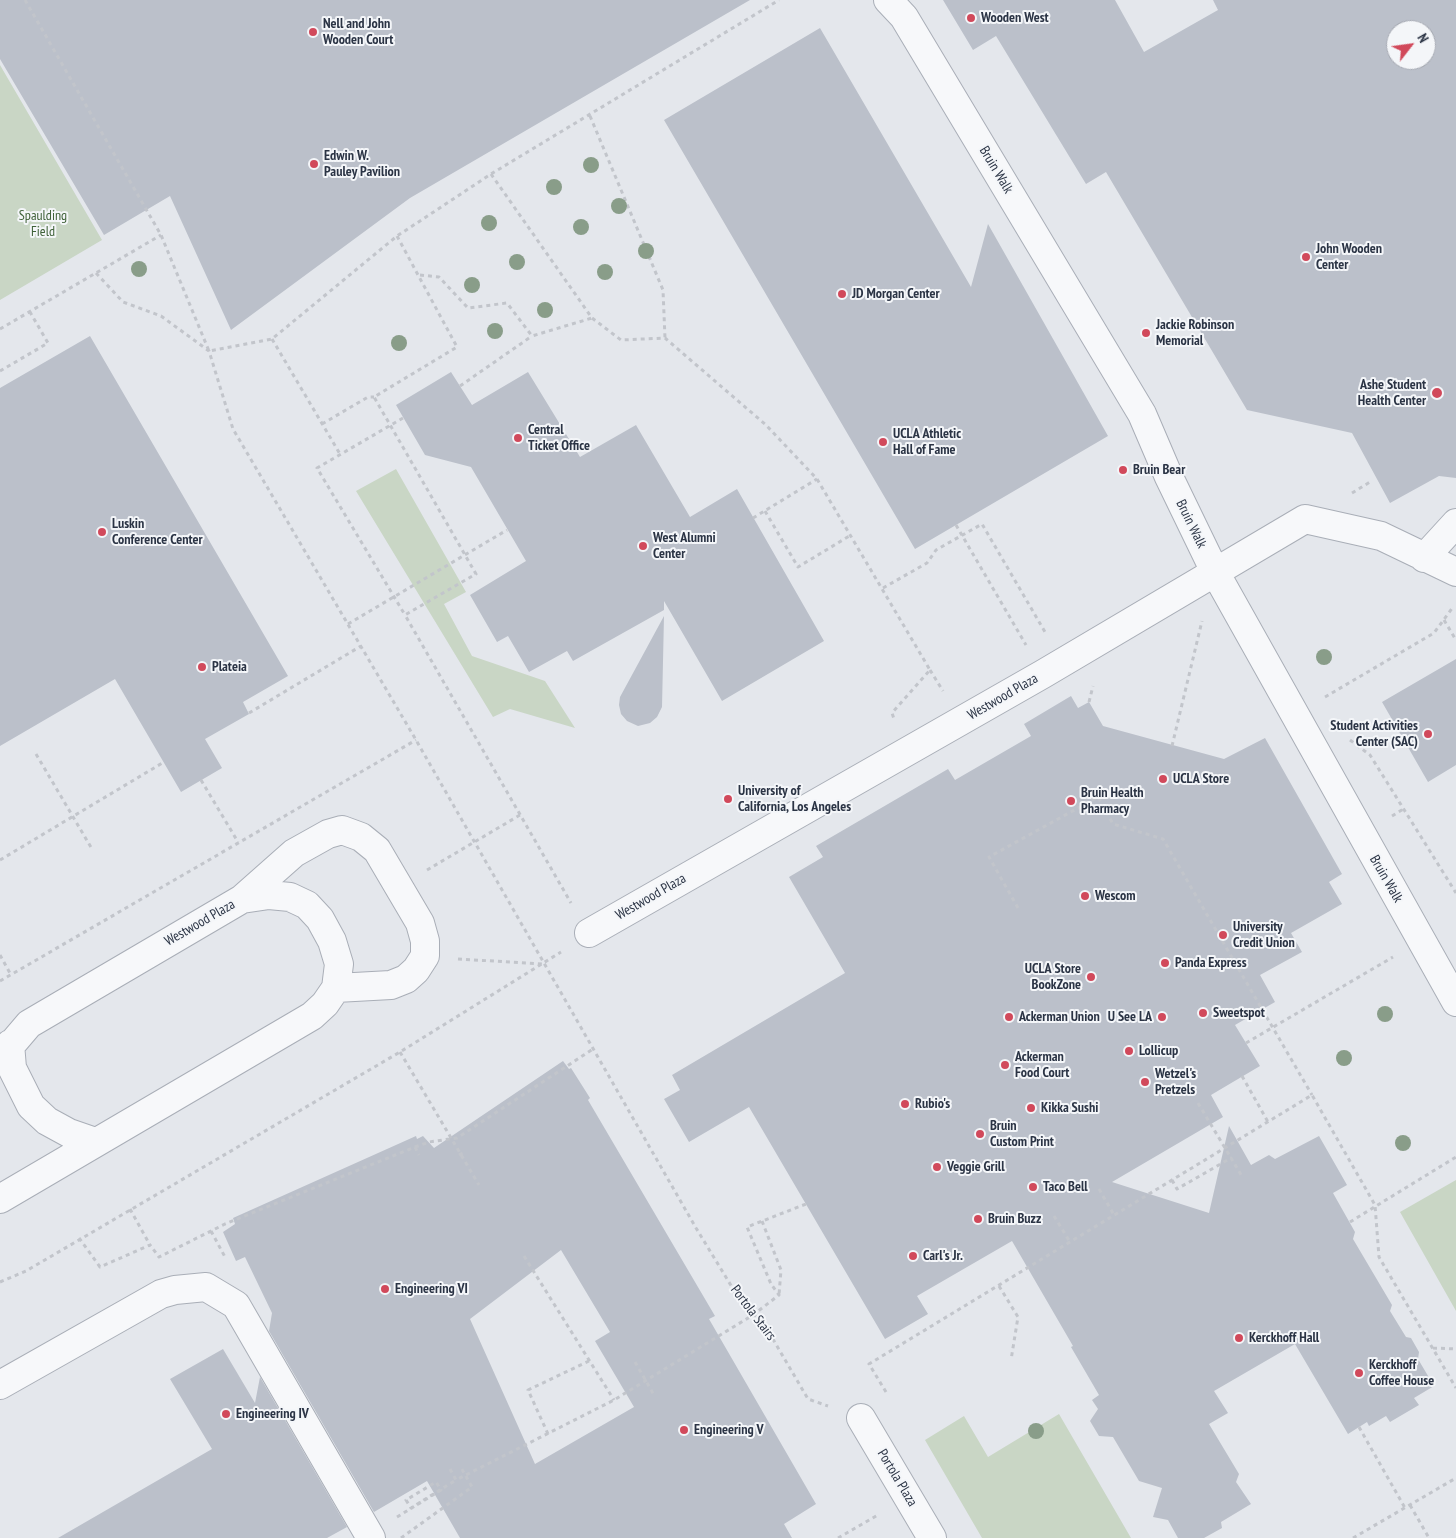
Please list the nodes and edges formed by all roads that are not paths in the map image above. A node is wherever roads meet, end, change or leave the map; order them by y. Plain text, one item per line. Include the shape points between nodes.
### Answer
1 (888, 0) edge
2 (1456, 523) edge
3 (1424, 558) junction
4 (1215, 572) junction
5 (1456, 572) edge
6 (242, 899) junction
7 (589, 933) road end
8 (336, 988) junction
9 (1456, 1002) edge
10 (5, 1051) edge
11 (95, 1142) junction
12 (0, 1199) edge
13 (0, 1385) edge
14 (861, 1418) dead end
15 (370, 1536) edge
16 (932, 1538) edge

1 - 4 street, Bruin Walk via 904,16 1142,414
2 - 3 street
3 - 4 street, Westwood Plaza via 1381,536 1305,519
3 - 5 street, Westwood Plaza
4 - 7 street, Westwood Plaza
4 - 9 street, Bruin Walk
6 - 8 street, Westwood Plaza via 269,895 290,897 307,905 332,941 339,964
6 - 8 street via 294,853 328,834 342,830 361,837 377,850 420,923 425,956 406,979 391,985
6 - 10 street, Westwood Plaza via 29,1024
8 - 11 street via 312,1016
10 - 11 street, Westwood Plaza via 31,1106 47,1121
11 - 12 street
13 - 15 street via 161,1294 206,1287 236,1305
14 - 16 street, Portola Plaza

